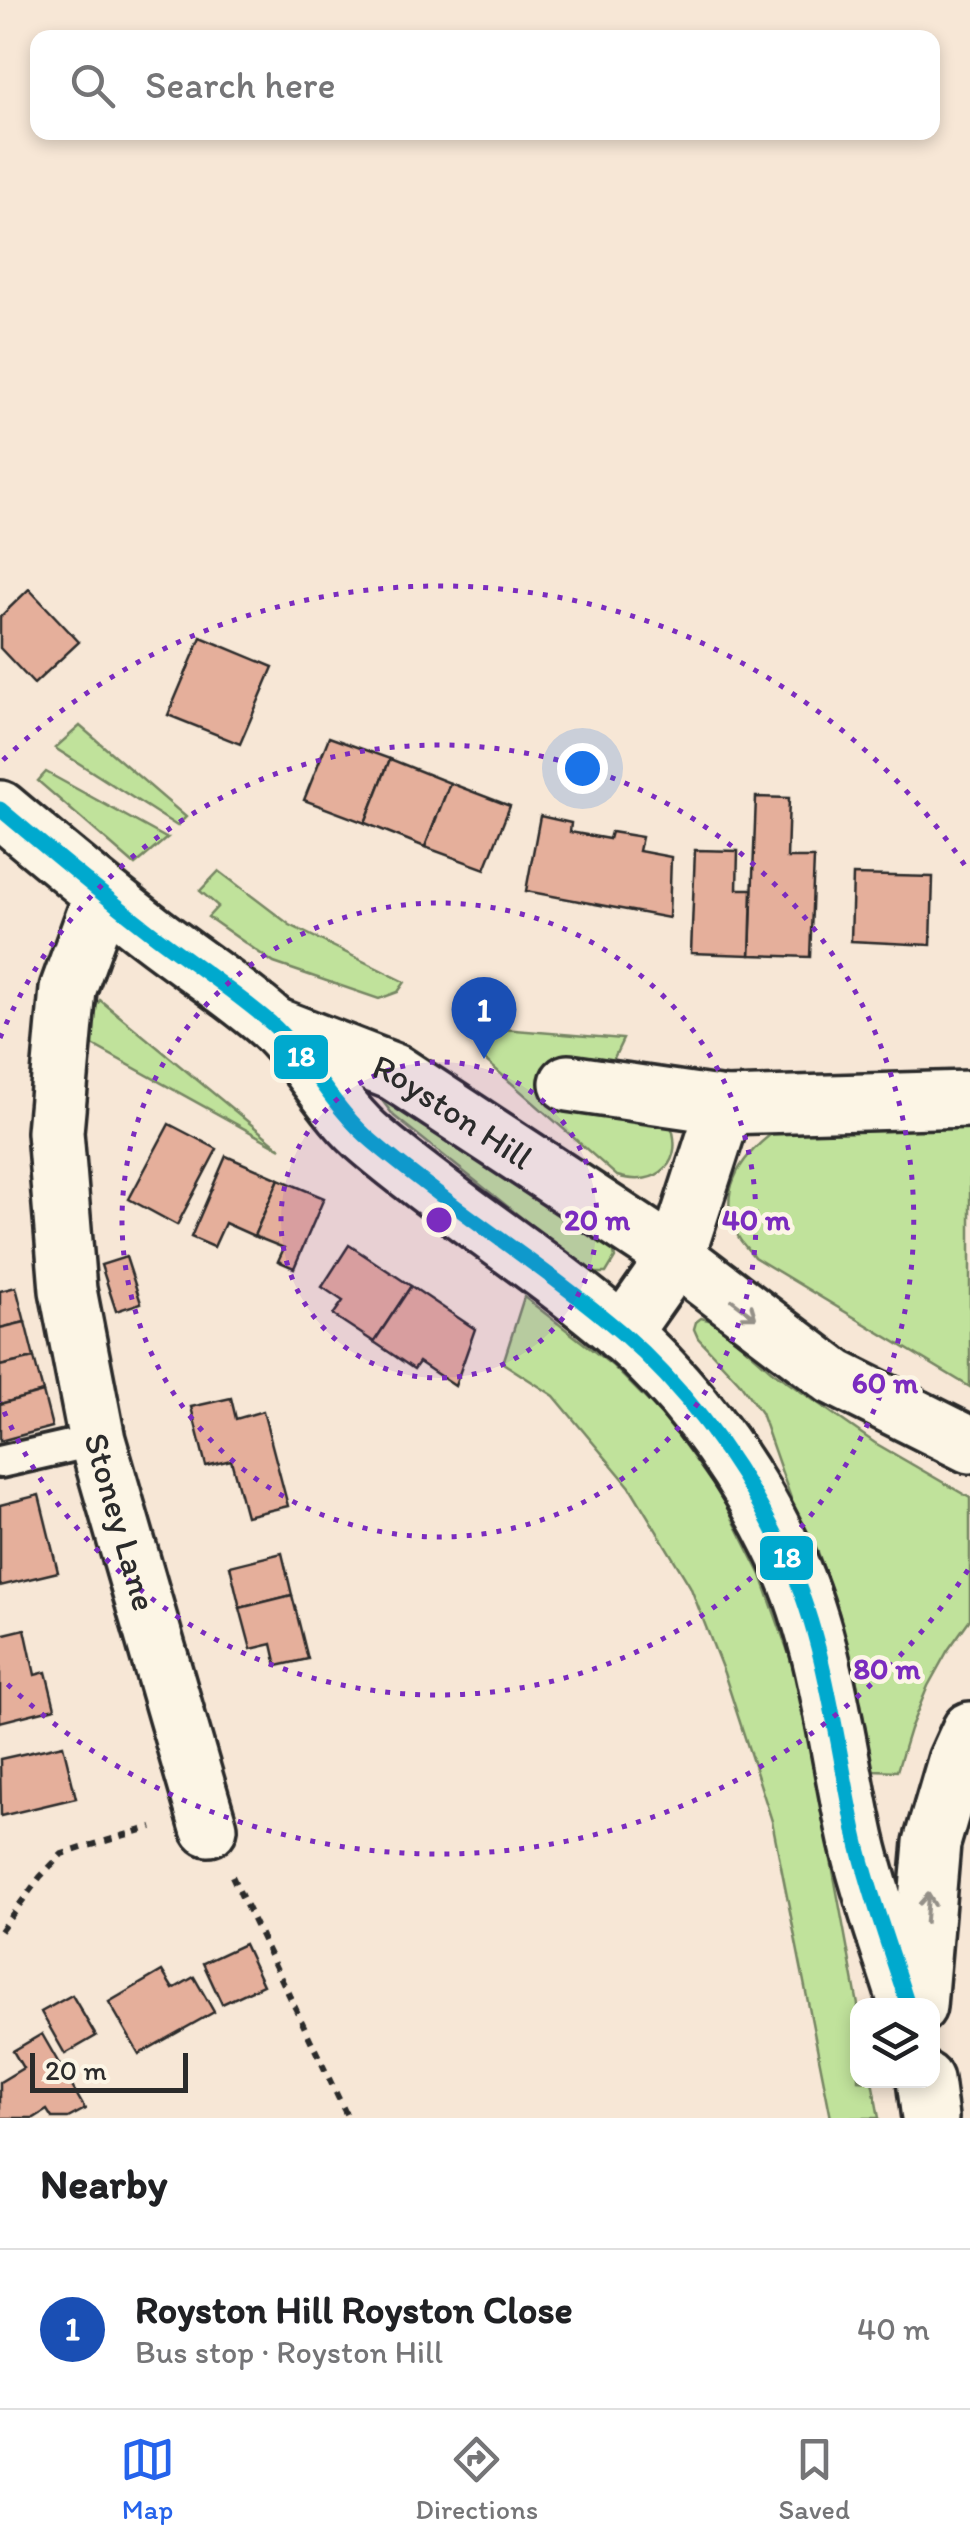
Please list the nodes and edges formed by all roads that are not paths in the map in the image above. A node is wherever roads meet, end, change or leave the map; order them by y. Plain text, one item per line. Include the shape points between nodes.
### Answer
1 (0, 809) edge
2 (102, 894) junction
3 (273, 1025) junction
4 (568, 1084) dead end
5 (970, 1099) edge
6 (725, 1106) junction
7 (676, 1257) junction
8 (622, 1334) junction
9 (98, 1440) junction
10 (970, 1445) edge
11 (0, 1462) edge
12 (970, 1730) edge
13 (207, 1820) road end
14 (906, 1998) edge
15 (919, 1998) edge
16 (928, 2088) edge
17 (932, 2088) edge
18 (930, 2118) edge
19 (946, 2118) edge

1 - 2 main road, Royston Hill
2 - 3 main road, Royston Hill
2 - 9 main road, Stoney Lane via 68,988 55,1132 68,1290
3 - 7 main road, Royston Hill via 394,1072
3 - 8 main road, Royston Hill via 368,1138
4 - 6 main road
5 - 6 main road
6 - 7 main road
7 - 8 main road
7 -> 10 main road, Royston Hill via 834,1378
8 - 14 main road, Royston Hill via 712,1430 783,1548 830,1690 858,1843
9 - 11 lane
9 - 13 main road, Stoney Lane
15 -> 12 main road via 932,1843
16 - 18 main road
17 - 19 main road

